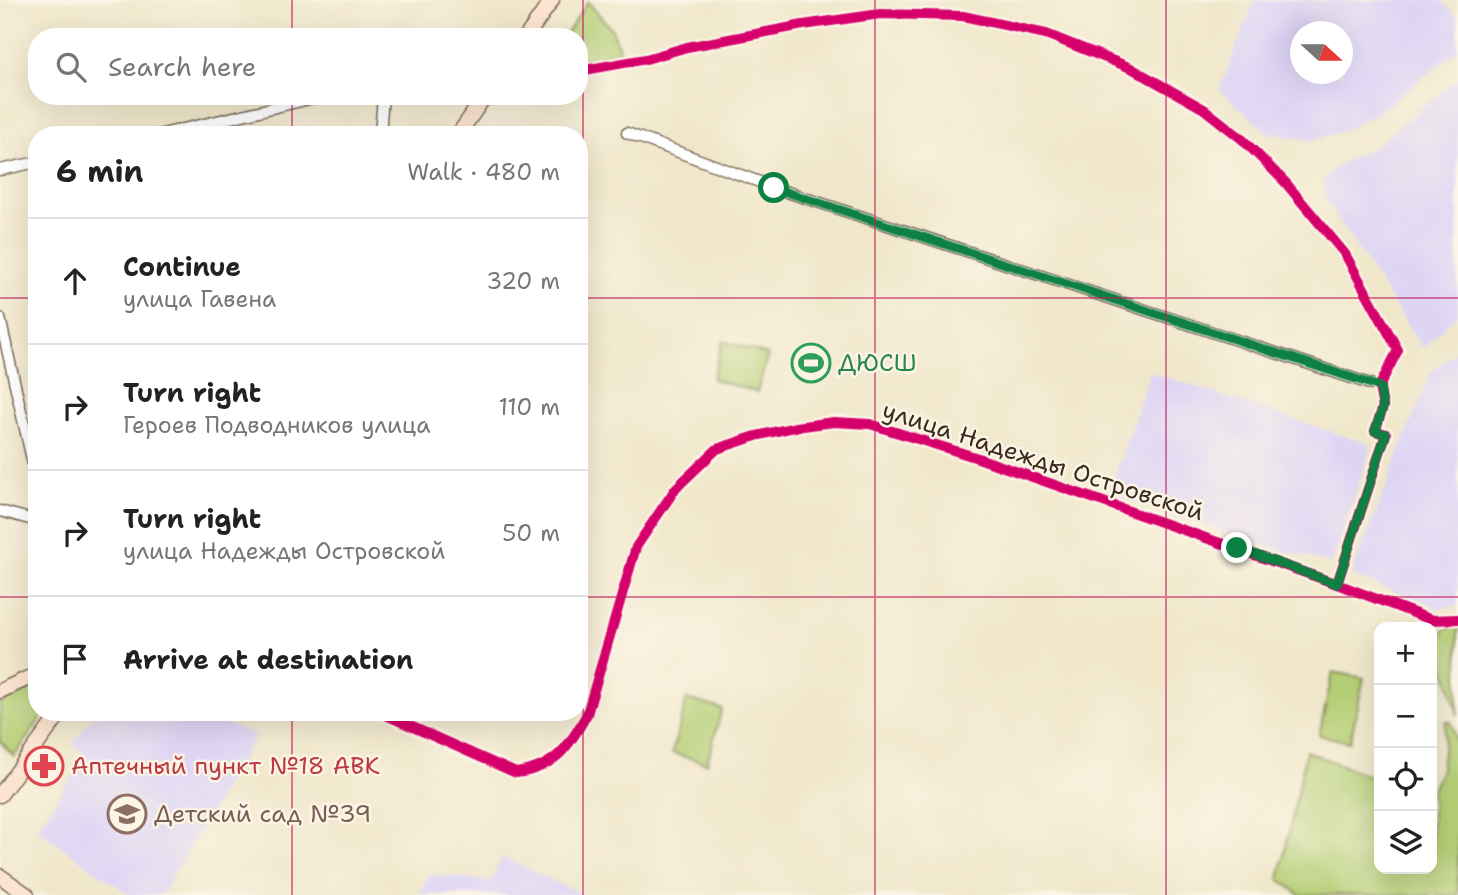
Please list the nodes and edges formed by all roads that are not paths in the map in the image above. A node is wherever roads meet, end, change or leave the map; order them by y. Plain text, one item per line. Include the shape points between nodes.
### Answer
1 (552, 0) edge
2 (533, 28) edge
3 (588, 69) edge
4 (284, 105) edge
5 (382, 105) edge
6 (479, 105) edge
7 (196, 126) edge
8 (381, 126) edge
9 (464, 126) edge
10 (627, 133) dead end
11 (28, 164) edge
12 (0, 170) edge
13 (0, 318) edge
14 (1380, 387) junction
15 (28, 442) edge
16 (0, 510) edge
17 (28, 518) edge
18 (1337, 584) junction
19 (1458, 619) edge
20 (28, 678) edge
21 (0, 691) edge
22 (588, 712) edge
23 (54, 721) edge
24 (399, 721) edge
25 (584, 721) edge
26 (0, 795) edge
27 (0, 876) edge
28 (27, 895) edge

1 - 2 main road
3 - 14 street via 687,47 880,14 963,16 1046,34 1131,68 1204,109 1241,139 1285,182 1345,254 1398,350
4 - 7 street
5 - 8 street
6 - 9 main road
10 - 14 street via 784,191
11 - 12 street
13 - 15 street
14 - 18 street via 1383,407 1375,431 1386,434
16 - 17 street
18 - 19 street, улица Надежды Островской via 1432,620
18 - 22 street, улица Надежды Островской via 870,424 834,422 782,430 717,449 676,488 636,547
20 - 21 main road
23 - 26 main road
24 - 25 street, улица Надежды Островской via 516,773 534,771 555,760
27 - 28 main road

